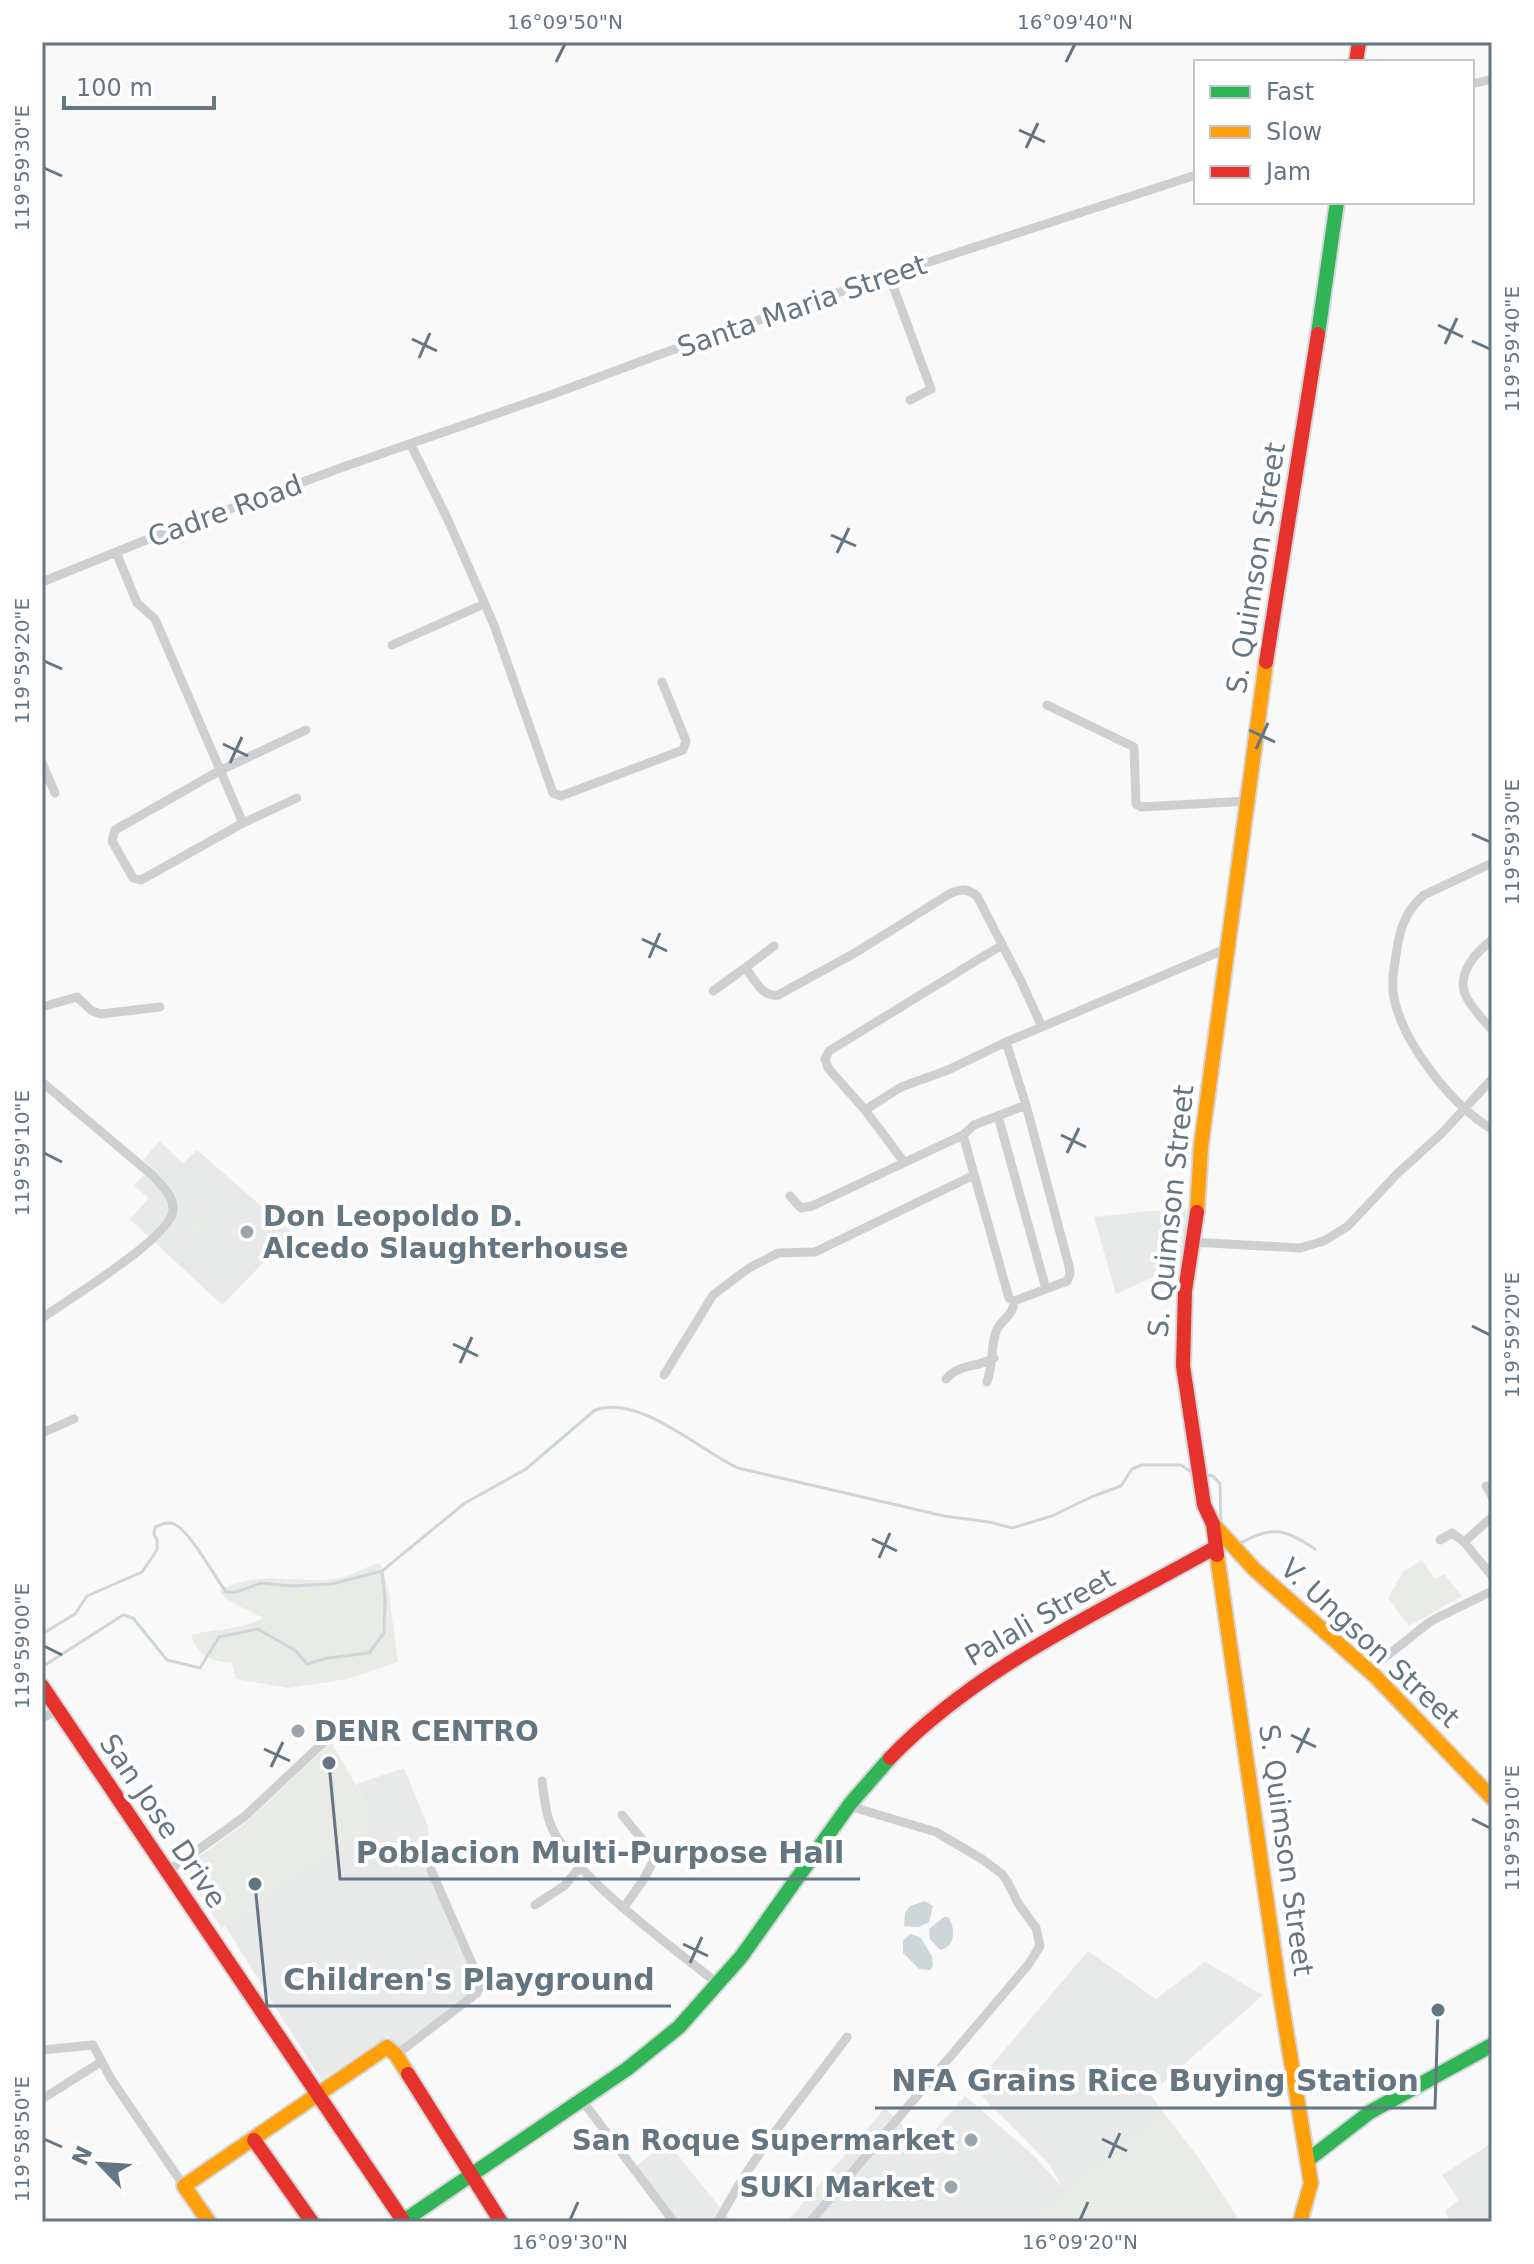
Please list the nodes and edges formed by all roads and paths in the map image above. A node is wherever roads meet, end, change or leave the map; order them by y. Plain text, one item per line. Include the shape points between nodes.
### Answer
1 (1194, 176) edge
2 (1337, 204) edge
3 (889, 275) junction
4 (910, 400) dead end
5 (411, 445) junction
6 (116, 552) junction
7 (42, 582) edge
8 (484, 604) junction
9 (392, 645) dead end
10 (662, 682) dead end
11 (1047, 705) dead end
12 (306, 730) dead end
13 (42, 763) edge
14 (219, 771) junction
15 (55, 793) dead end
16 (297, 798) dead end
17 (1249, 801) junction
18 (243, 823) junction
19 (1492, 863) edge
20 (1492, 940) edge
21 (1002, 945) junction
22 (774, 946) dead end
23 (1228, 948) junction
24 (745, 968) junction
25 (713, 991) dead end
26 (42, 1007) edge
27 (160, 1007) dead end
28 (1042, 1027) junction
29 (1492, 1030) edge
30 (1006, 1042) junction
31 (1492, 1079) edge
32 (42, 1082) edge
33 (1026, 1105) junction
34 (1463, 1109) junction
35 (865, 1110) junction
36 (998, 1116) junction
37 (1492, 1129) edge
38 (963, 1135) junction
39 (904, 1162) junction
40 (974, 1175) junction
41 (790, 1196) dead end
42 (1192, 1242) junction
43 (1046, 1289) junction
44 (1014, 1301) junction
45 (42, 1318) edge
46 (994, 1358) junction
47 (664, 1375) dead end
48 (946, 1379) dead end
49 (987, 1382) dead end
50 (74, 1419) dead end
51 (42, 1433) edge
52 (1486, 1486) dead end
53 (1492, 1496) edge
54 (1492, 1517) edge
55 (1213, 1524) junction
56 (1440, 1540) dead end
57 (1464, 1542) junction
58 (1216, 1547) junction
59 (1492, 1576) edge
60 (1492, 1591) edge
61 (1369, 1670) junction
62 (42, 1686) edge
63 (58, 1710) junction
64 (42, 1718) edge
65 (326, 1740) dead end
66 (542, 1781) dead end
67 (1492, 1798) edge
68 (849, 1806) junction
69 (622, 1815) dead end
70 (580, 1867) junction
71 (431, 1870) dead end
72 (167, 1872) junction
73 (535, 1905) dead end
74 (624, 1907) junction
75 (717, 1983) junction
76 (847, 2037) dead end
77 (1492, 2045) edge
78 (42, 2050) edge
79 (396, 2055) junction
80 (101, 2062) junction
81 (317, 2096) junction
82 (42, 2099) edge
83 (581, 2099) junction
84 (254, 2140) junction
85 (1308, 2160) junction
86 (472, 2174) junction
87 (184, 2186) junction
88 (209, 2222) edge
89 (312, 2222) edge
90 (403, 2222) edge
91 (501, 2222) edge
92 (674, 2222) edge
93 (718, 2222) edge
94 (810, 2222) edge
95 (1300, 2222) edge

1 - 3 street, Santa Maria Street
2 - 17 street, S. Quimson Street
3 - 4 street via 931,389
3 - 5 street, Santa Maria Street
5 - 6 street, Cadre Road
5 - 8 street
6 - 7 street, Cadre Road
6 - 14 street via 137,603 155,619
8 - 9 street
8 - 10 street via 550,788 558,796 683,750 686,741
11 - 17 street via 1134,747 1136,804 1141,807
12 - 14 street
13 - 15 street
14 - 18 street
14 - 18 street via 115,830 112,841 138,880
16 - 18 street
17 - 23 street, S. Quimson Street
19 - 34 street via 1414,903 1398,938 1394,968 1392,987 1399,1014 1437,1081
20 - 29 street via 1471,961 1463,983 1464,993
21 - 24 street via 977,896 961,889 778,995 764,993
21 - 28 street
21 - 35 street via 829,1051 828,1068
22 - 24 street
23 - 28 street
23 - 42 street, S. Quimson Street
24 - 25 street
26 - 27 street via 77,997 101,1014
28 - 30 street
30 - 33 street
30 - 35 street via 901,1087
31 - 34 street
32 - 45 street via 151,1174 173,1203 173,1214 150,1243
33 - 36 street
33 - 43 street via 1070,1274 1067,1281
34 - 37 street
34 - 42 street via 1348,1226 1324,1241 1300,1248
35 - 39 street
36 - 38 street
36 - 43 street
38 - 39 street
38 - 40 street
39 - 41 street via 812,1206 801,1208
40 - 44 street via 1007,1294
40 - 47 street via 815,1252 778,1253 749,1268 713,1295
42 - 55 street, S. Quimson Street via 1183,1366 1204,1505
43 - 44 street
44 - 46 street via 1013,1312 995,1332
46 - 48 street via 961,1367
46 - 49 street
50 - 51 street
52 - 53 street
54 - 57 street
55 - 58 street, S. Quimson Street
55 - 61 street, V. Ungson Street via 1254,1569
56 - 57 street via 1452,1533
57 - 59 street
58 - 68 street, Palali Street via 995,1669 912,1735
58 - 85 street, S. Quimson Street
60 - 61 street via 1431,1621
61 - 67 street, V. Ungson Street
62 - 63 street, San Jose Drive
63 - 64 street
63 - 72 street, San Jose Drive
65 - 72 street via 244,1817
66 - 70 street via 549,1822
68 - 75 street, Palali Street
68 - 94 street via 936,1832 982,1859 1007,1881 1036,1928 1040,1946
69 - 74 street via 654,1860
70 - 73 street via 564,1886
70 - 74 street
71 - 79 street via 481,1984 477,1993
72 - 81 street, San Jose Drive
74 - 75 street
75 - 83 street, Palali Street via 680,2026 631,2068
76 - 93 street via 747,2170
77 - 85 street via 1370,2112
78 - 80 street via 93,2045
79 - 81 street via 383,2047
79 - 86 street
80 - 82 street
80 - 87 street
81 - 84 street
81 - 90 street, San Jose Drive
83 - 86 street, Palali Street
83 - 92 street
84 - 87 street
84 - 89 street
85 - 95 street, S. Quimson Street via 1311,2183
86 - 90 street, Palali Street
86 - 91 street
87 - 88 street

